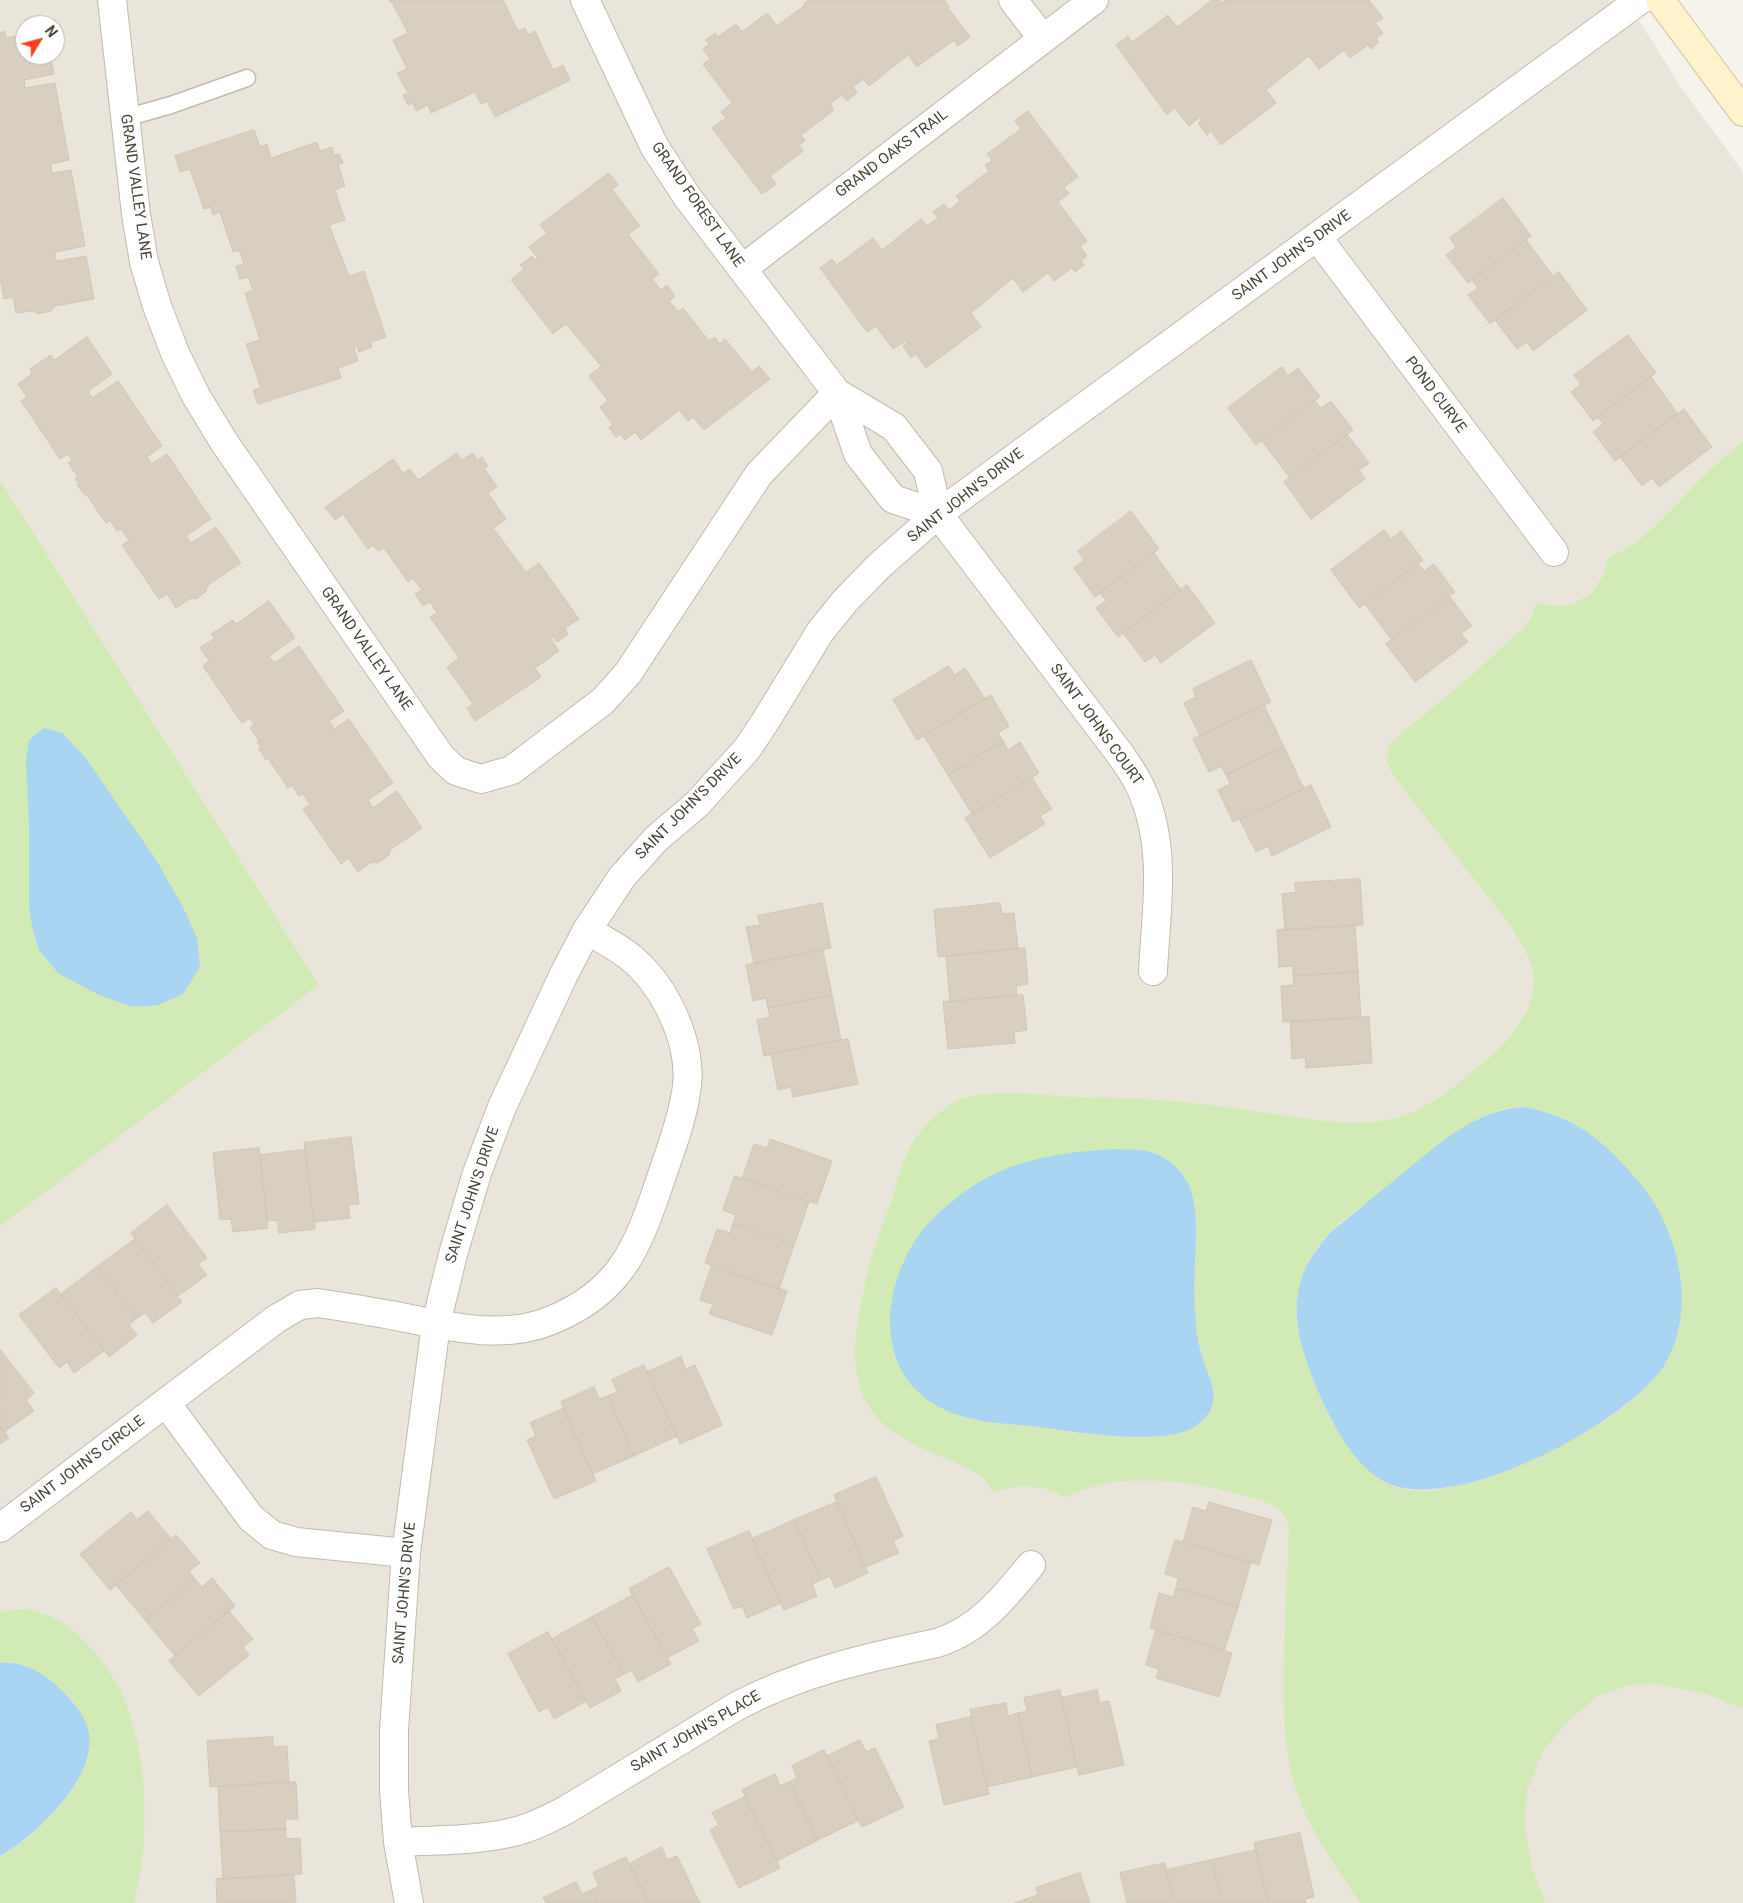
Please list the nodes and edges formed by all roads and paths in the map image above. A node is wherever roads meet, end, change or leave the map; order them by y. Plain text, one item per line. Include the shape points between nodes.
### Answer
1 (112, 0) edge
2 (585, 0) edge
3 (1013, 0) edge
4 (1094, 0) edge
5 (1640, 0) edge
6 (1660, 0) edge
7 (1043, 39) junction
8 (247, 78) dead end
9 (1743, 112) edge
10 (125, 118) junction
11 (1317, 237) junction
12 (742, 269) junction
13 (837, 393) junction
14 (938, 514) junction
15 (1554, 552) dead end
16 (587, 930) junction
17 (1152, 971) dead end
18 (436, 1324) junction
19 (166, 1403) junction
20 (0, 1528) edge
21 (406, 1554) junction
22 (1031, 1565) dead end
23 (398, 1842) junction
24 (408, 1903) edge

1 - 10 street, GRAND VALLEY LANE
2 - 12 street, GRAND FOREST LANE via 654,146 688,198
3 - 7 street
4 - 7 street, GRAND OAKS TRAIL
5 - 11 street, SAINT JOHN'S DRIVE
6 - 9 main road
7 - 12 street, GRAND OAKS TRAIL
8 - 10 lane
10 - 13 street, GRAND VALLEY LANE via 144,262 165,330 185,375 224,442 441,757 456,771 481,779 512,770 603,702 628,673 759,474
11 - 14 street, SAINT JOHN'S DRIVE
11 - 15 street, POND CURVE
12 - 13 street, GRAND FOREST LANE
13 - 14 street, GRAND FOREST LANE via 894,427 928,471
13 - 14 street, GRAND FOREST LANE via 858,454 893,499
14 - 16 street, SAINT JOHN'S DRIVE via 845,601 820,632 747,749 697,804 639,856
14 - 17 street, SAINT JOHNS COURT via 1120,754 1143,792 1153,821 1159,860
16 - 18 street, SAINT JOHN'S DRIVE via 496,1123 477,1173
16 - 18 street, SAINT JOHN'S CIRCLE via 633,960 657,985 673,1015 687,1065 682,1112 643,1230 629,1258 606,1287 551,1321 506,1330
18 - 19 street, SAINT JOHN'S CIRCLE via 330,1304 300,1305 276,1319
18 - 21 street, SAINT JOHN'S DRIVE
19 - 20 street, SAINT JOHN'S CIRCLE
19 - 21 street via 252,1518 272,1535 296,1542
21 - 23 street, SAINT JOHN'S DRIVE via 394,1730
22 - 23 street, SAINT JOHN'S PLACE via 997,1606 951,1639 839,1665 762,1692 543,1822 491,1836
23 - 24 street, SAINT JOHN'S DRIVE

